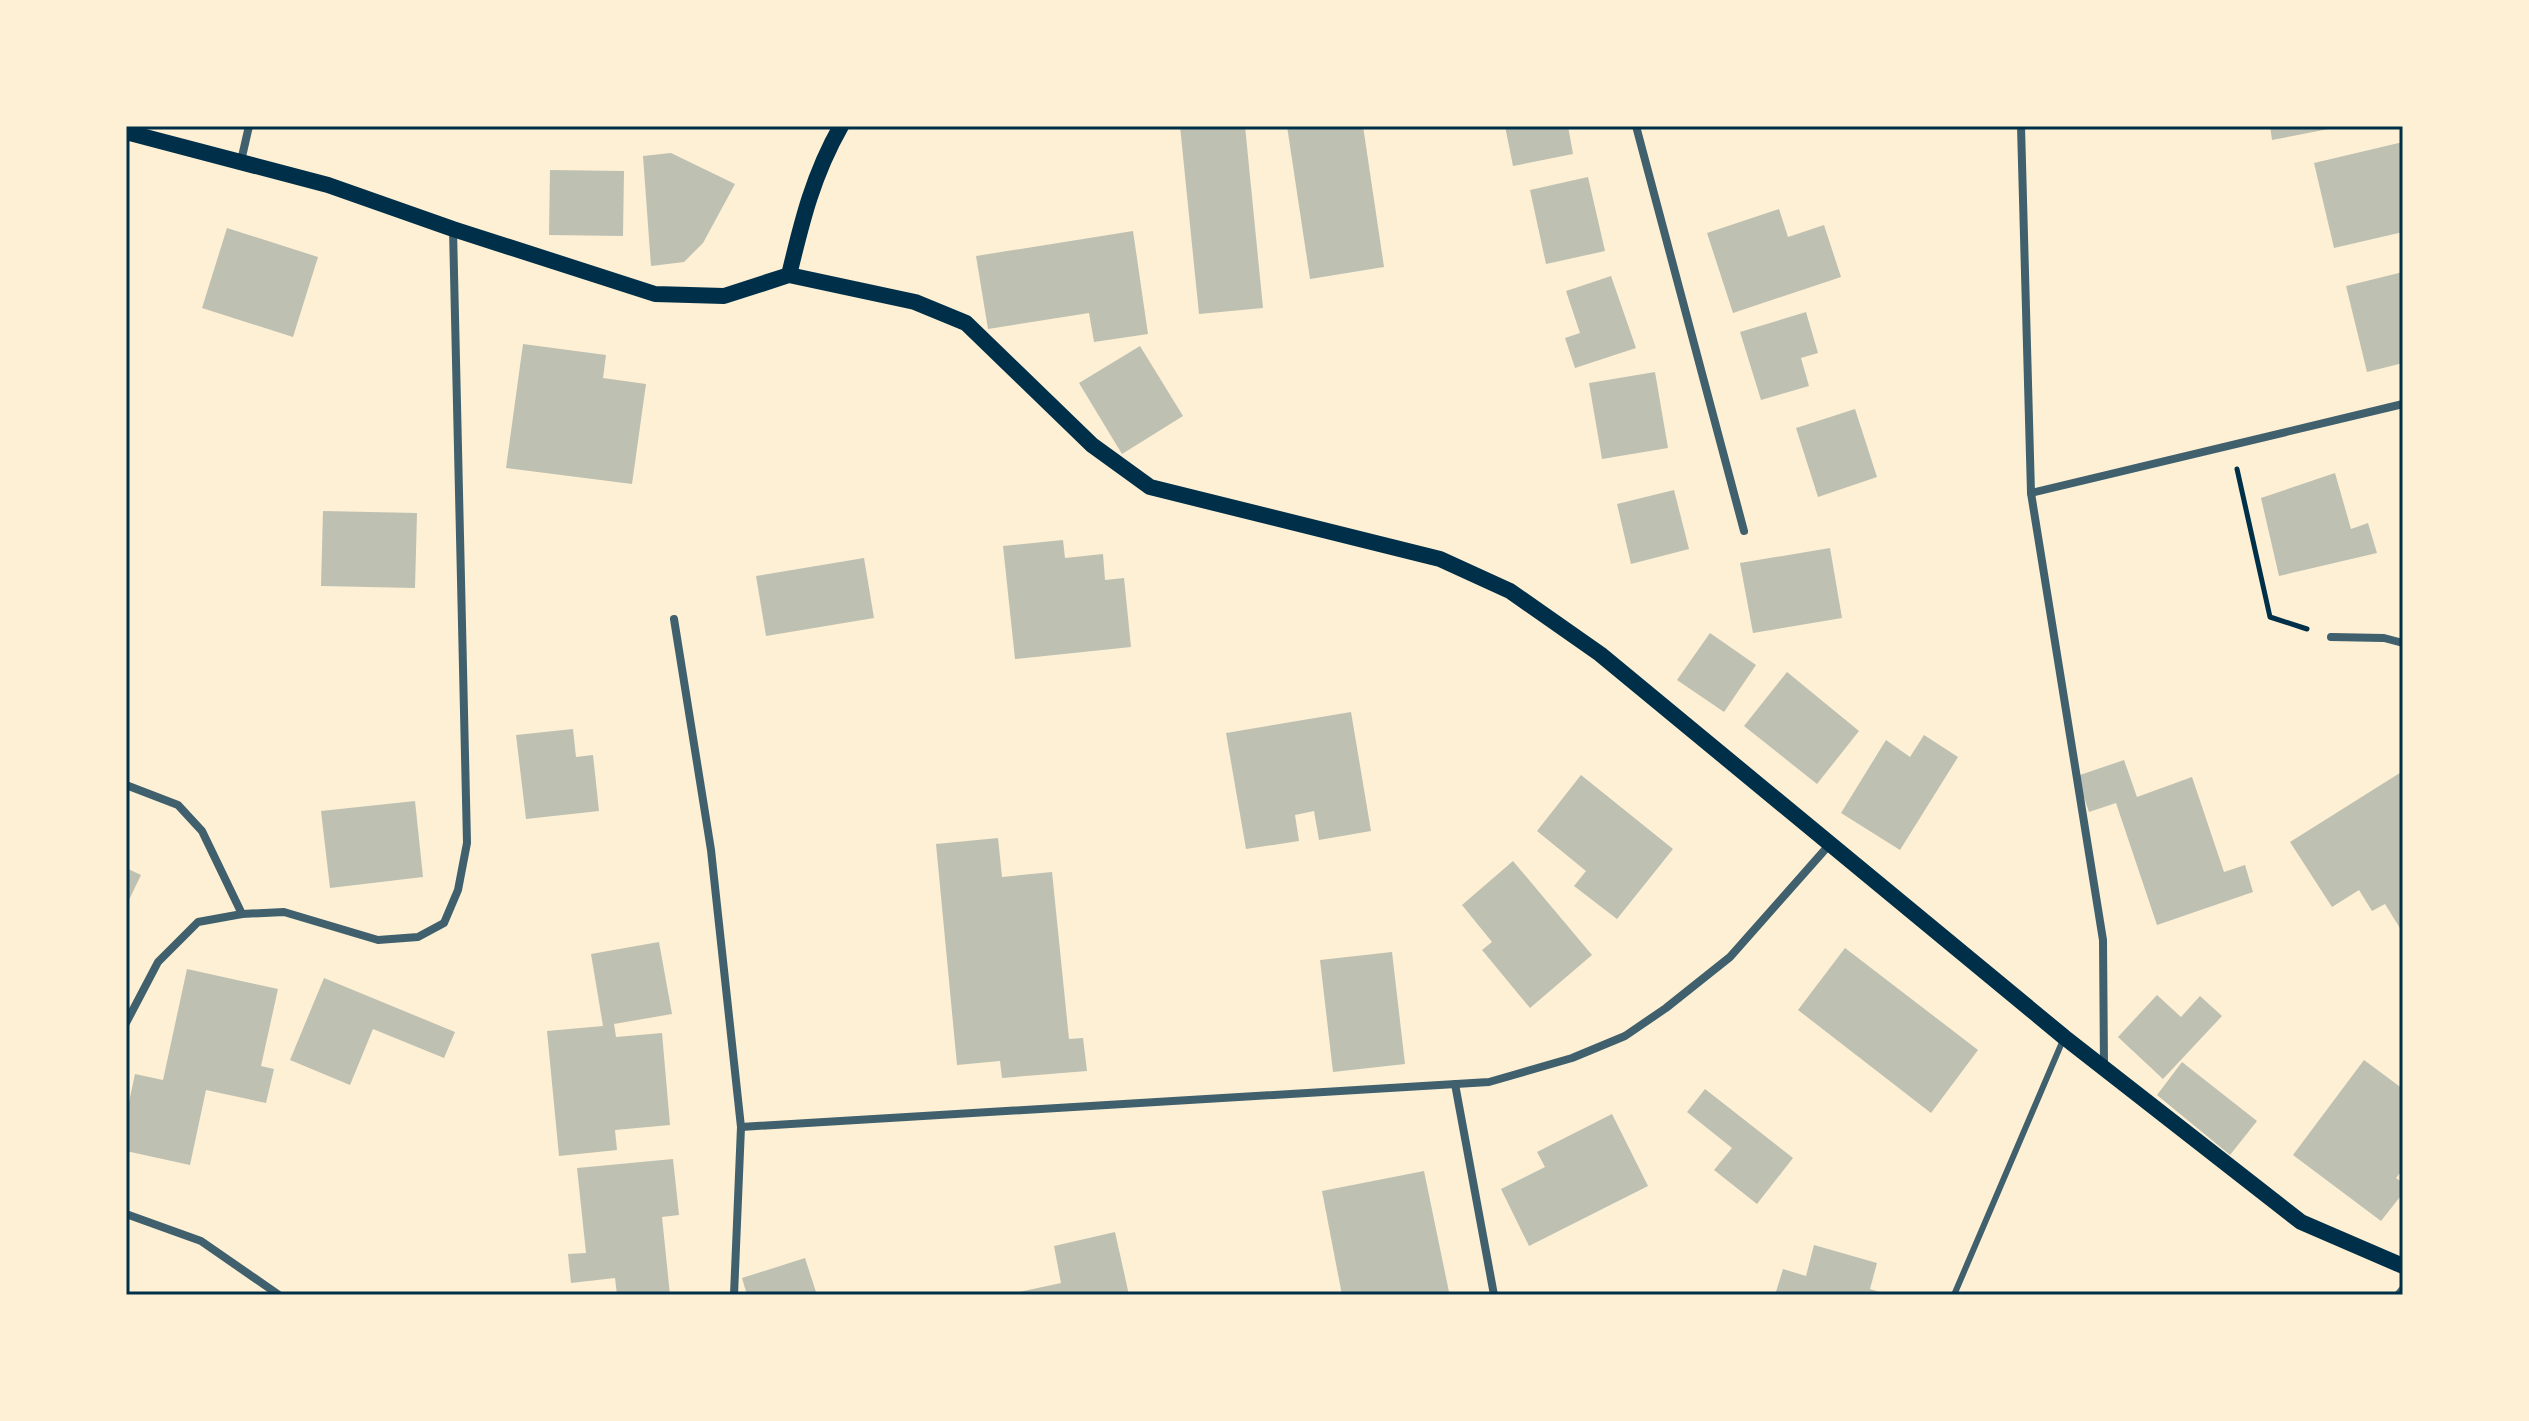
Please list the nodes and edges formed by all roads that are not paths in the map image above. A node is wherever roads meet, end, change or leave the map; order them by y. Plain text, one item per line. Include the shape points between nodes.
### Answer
1 (249, 126) edge
2 (841, 126) edge
3 (1636, 126) edge
4 (2021, 126) edge
5 (126, 132) edge
6 (241, 161) junction
7 (453, 229) junction
8 (789, 275) junction
9 (2403, 404) edge
10 (2031, 493) junction
11 (1744, 531) dead end
12 (674, 619) dead end
13 (2331, 637) road end
14 (2403, 643) edge
15 (126, 785) edge
16 (1830, 843) junction
17 (242, 914) junction
18 (126, 1023) edge
19 (2064, 1037) junction
20 (2104, 1068) junction
21 (1455, 1084) junction
22 (741, 1127) junction
23 (126, 1214) edge
24 (2403, 1266) edge
25 (2403, 1289) edge
26 (279, 1295) edge
27 (734, 1295) edge
28 (1494, 1295) edge
29 (1954, 1295) edge
30 (2398, 1295) edge

1 - 6 street
2 - 8 main road via 808,197
3 - 11 street
4 - 10 street
5 - 6 main road
6 - 7 main road
7 - 8 main road via 655,294 724,296
7 - 17 street via 467,843 458,890 444,923 418,937 378,940 284,912
8 - 16 main road via 915,302 966,323 1092,445 1150,487 1440,559 1510,591 1600,654
9 - 10 street
10 - 20 street via 2103,940
12 - 22 street via 711,850
13 - 14 street
15 - 17 street via 178,805 202,831
16 - 19 main road
16 - 21 street via 1730,957 1625,1036 1489,1082
17 - 18 street via 198,922 158,962
19 - 20 main road
19 - 29 lane
20 - 24 main road via 2301,1222
21 - 22 street
21 - 28 street
22 - 27 street
23 - 26 street via 201,1241
25 - 30 street

